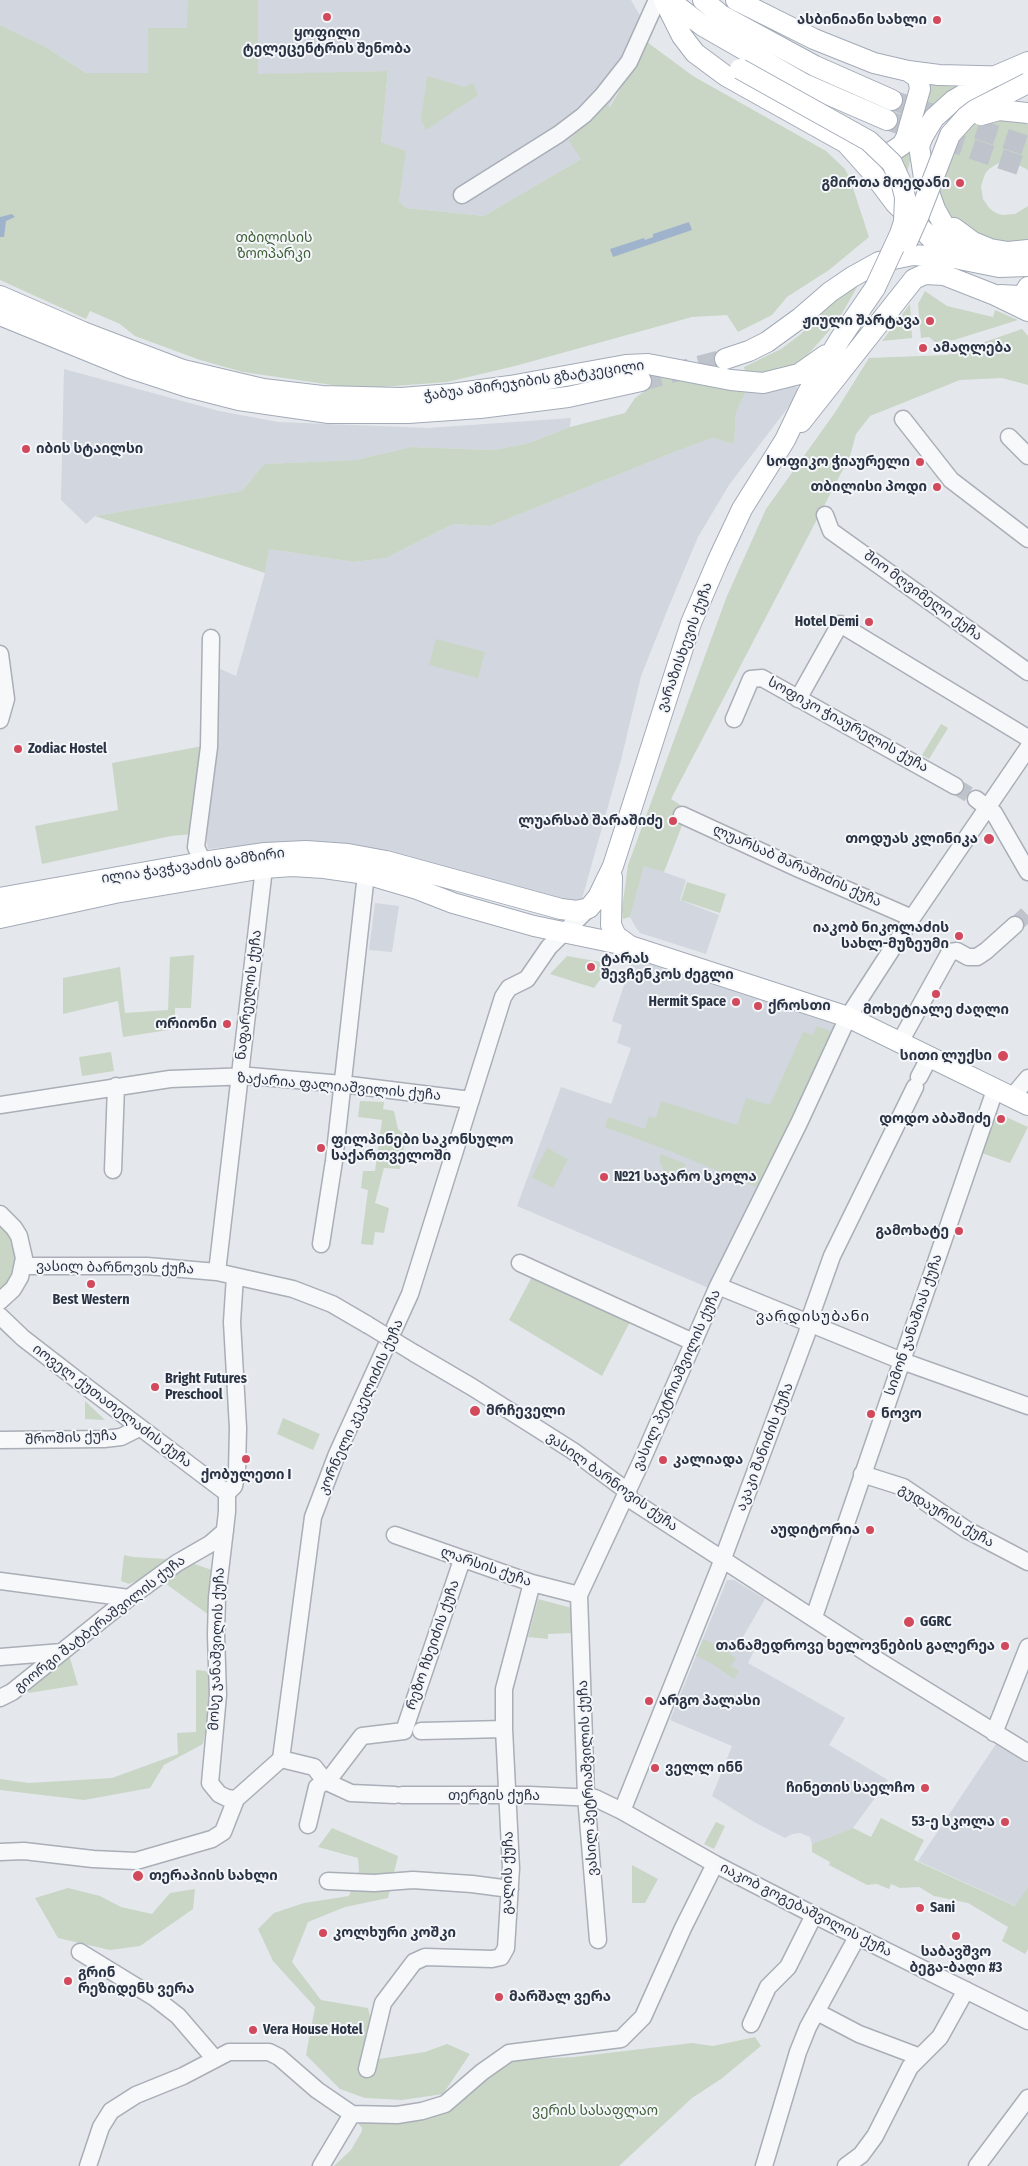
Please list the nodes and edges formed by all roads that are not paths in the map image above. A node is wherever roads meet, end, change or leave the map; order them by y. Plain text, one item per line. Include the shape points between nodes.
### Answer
1 (657, 0) edge
2 (664, 0) edge
3 (669, 0) edge
4 (703, 0) edge
5 (736, 0) edge
6 (682, 36) junction
7 (1028, 62) edge
8 (908, 72) junction
9 (993, 77) junction
10 (1028, 77) edge
11 (1028, 84) edge
12 (1028, 93) edge
13 (962, 94) junction
14 (892, 100) tunnel mouth
15 (1028, 112) edge
16 (887, 120) tunnel mouth
17 (956, 127) junction
18 (846, 143) junction
19 (462, 195) dead end
20 (930, 203) junction
21 (1028, 250) edge
22 (968, 261) junction
23 (1019, 267) edge
24 (868, 268) junction
25 (1028, 280) edge
26 (875, 288) junction
27 (1028, 288) edge
28 (995, 295) junction
29 (0, 296) edge
30 (895, 301) junction
31 (1028, 311) edge
32 (0, 315) edge
33 (837, 344) junction
34 (725, 359) tunnel mouth
35 (641, 381) tunnel mouth
36 (903, 419) dead end
37 (1009, 437) dead end
38 (785, 440) junction
39 (1028, 456) edge
40 (825, 515) dead end
41 (1028, 539) edge
42 (211, 638) dead end
43 (0, 654) edge
44 (1028, 672) edge
45 (798, 699) junction
46 (734, 719) dead end
47 (0, 720) edge
48 (1028, 738) edge
49 (1028, 748) edge
50 (955, 786) tunnel mouth
51 (981, 803) junction
52 (682, 815) dead end
53 (195, 858) junction
54 (613, 866) junction
55 (264, 868) junction
56 (1028, 872) edge
57 (366, 874) junction
58 (0, 898) edge
59 (589, 908) junction
60 (0, 918) edge
61 (912, 918) junction
62 (1015, 925) tunnel mouth
63 (569, 928) junction
64 (630, 946) junction
65 (549, 947) junction
66 (848, 1017) junction
67 (900, 1042) junction
68 (930, 1056) junction
69 (239, 1077) junction
70 (1028, 1078) edge
71 (342, 1084) junction
72 (116, 1086) junction
73 (1012, 1097) edge
74 (471, 1100) junction
75 (0, 1105) edge
76 (113, 1170) dead end
77 (0, 1214) edge
78 (321, 1244) dead end
79 (520, 1263) dead end
80 (23, 1266) junction
81 (217, 1272) junction
82 (235, 1276) junction
83 (718, 1286) junction
84 (0, 1301) edge
85 (0, 1316) edge
86 (809, 1324) junction
87 (693, 1342) junction
88 (902, 1361) junction
89 (1028, 1406) edge
90 (140, 1428) junction
91 (0, 1440) edge
92 (862, 1474) junction
93 (627, 1491) junction
94 (227, 1493) junction
95 (224, 1531) junction
96 (395, 1535) dead end
97 (462, 1560) junction
98 (722, 1560) junction
99 (1028, 1562) edge
100 (0, 1581) edge
101 (532, 1583) junction
102 (579, 1595) junction
103 (129, 1598) junction
104 (814, 1617) junction
105 (1028, 1647) edge
106 (62, 1652) junction
107 (0, 1658) edge
108 (0, 1698) edge
109 (504, 1729) junction
110 (421, 1731) dead end
111 (994, 1733) junction
112 (1028, 1753) edge
113 (281, 1759) junction
114 (325, 1781) junction
115 (508, 1795) junction
116 (586, 1796) junction
117 (236, 1799) junction
118 (622, 1810) junction
119 (308, 1825) dead end
120 (0, 1852) edge
121 (715, 1864) junction
122 (328, 1881) dead end
123 (510, 1889) junction
124 (814, 1916) junction
125 (857, 1938) junction
126 (598, 1940) dead end
127 (80, 1952) dead end
128 (966, 1990) junction
129 (817, 2012) junction
130 (1028, 2020) edge
131 (751, 2024) dead end
132 (920, 2057) junction
133 (215, 2059) junction
134 (367, 2069) dead end
135 (1028, 2098) edge
136 (352, 2114) junction
137 (88, 2166) edge
138 (321, 2166) edge
139 (764, 2166) edge
140 (846, 2166) edge
141 (977, 2166) edge

1 - 19 street via 629,62 584,115
2 - 6 main road
3 - 16 main road via 709,30 804,84
4 - 14 main road via 721,14 815,66
5 - 8 main road via 841,51
6 - 18 main road via 695,53 721,72
6 - 26 main road, bridge via 869,141 892,163 905,197 904,222
7 - 9 main road
8 - 9 main road
8 - 18 main road via 918,78 920,89 902,145 890,154 880,154
9 - 10 main road
9 - 13 main road
10 - 20 main road, bridge via 977,102 954,117 946,127 936,148
11 - 17 main road, bridge via 975,110
12 - 13 main road via 993,89
13 - 20 main road via 934,118 919,146
15 - 17 main road, bridge via 988,112
17 - 20 main road, bridge via 943,149
18 - 22 main road via 895,203 932,239
20 - 21 main road via 960,233 982,246 1008,252
20 - 22 main road
20 - 26 main road, bridge via 900,255
22 - 23 main road
22 - 24 main road via 913,255
23 - 25 main road
24 - 30 main road via 887,268 894,272 898,281
24 - 34 main road via 830,292 767,342
26 - 33 main road
27 - 28 main road via 1019,296
28 - 30 main road via 944,275 931,274 914,279
28 - 31 main road
29 - 33 main road, ჭაბუა ამირეჯიბის გზატკეცილი via 183,370 263,389 322,396 401,398 452,394 648,364 763,383 799,374 819,362
30 - 38 main road, ვარაზისხევის ქუჩა via 819,402
32 - 35 main road, ჭაბუა ამირეჯიბის გზატკეცილი via 130,368 188,387 239,400 320,412 408,413 480,408 568,397
33 - 38 main road, ვარაზისხევის ქუჩა via 807,394
36 - 41 street via 951,480
37 - 39 street
38 - 54 main road, ვარაზისხევის ქუჩა via 742,510 691,623
40 - 44 street, შიო მღვიმელი ქუჩა via 832,531
42 - 53 street via 209,747
43 - 47 street via 6,699
45 - 46 street, სოფიკო ჭიაურელის ქუჩა via 756,677 751,679
45 - 48 street via 840,624
45 - 50 street, სოფიკო ჭიაურელის ქუჩა
49 - 51 street, ვასილ პეტრიაშვილის ქუჩა
51 - 56 street via 994,813
51 - 61 street, ვასილ პეტრიაშვილის ქუჩა
52 - 61 street, ლუარსაბ შარაშიძის ქუჩა
53 - 58 main road, ილია ჭავჭავაძის გამზირი
53 - 59 main road, ილია ჭავჭავაძის გამზირი via 306,851 341,854 386,861 561,909 577,911
54 - 59 main road, ვარაზისხევის ქუჩა
54 - 64 main road, ვარაზისხევის ქუჩა via 611,925 616,936
55 - 57 main road, ილია ჭავჭავაძის გამზირი via 292,866
55 - 60 main road, ილია ჭავჭავაძის გამზირი via 115,893
55 - 69 street, ნაფარეულის ქუჩა
57 - 63 main road, ილია ჭავჭავაძის გამზირი via 453,903
57 - 71 street
59 - 63 street, ვარაზისხევის ქუჩა
61 - 66 street, ვასილ პეტრიაშვილის ქუჩა
62 - 67 street via 977,957 950,952
63 - 64 main road, ილია ჭავჭავაძის გამზირი
63 - 65 street, კორნელი კეკელიძის ქუჩა
64 - 65 street via 602,948 570,944
64 - 66 main road, ილია ჭავჭავაძის გამზირი
65 - 74 street, კორნელი კეკელიძის ქუჩა via 527,979 509,988 502,997
66 - 67 main road, ილია ჭავჭავაძის გამზირი
66 - 83 street, ვასილ პეტრიაშვილის ქუჩა
67 - 68 main road, ილია ჭავჭავაძის გამზირი
68 - 73 main road, ილია ჭავჭავაძის გამზირი
68 - 86 street, აკაკი შანიძის ქუჩა via 832,1256
69 - 71 street, ზაქარია ფალიაშვილის ქუჩა
69 - 72 street, ზაქარია ფალიაშვილის ქუჩა via 170,1079
69 - 81 street, ნაფარეულის ქუჩა
70 - 73 street
71 - 74 street, ზაქარია ფალიაშვილის ქუჩა
71 - 78 street
72 - 75 street, ზაქარია ფალიაშვილის ქუჩა
72 - 76 street
73 - 88 street, სიმონ ჯანაშიას ქუჩა
74 - 113 street, კორნელი კეკელიძის ქუჩა via 405,1306 337,1454 313,1517
77 - 80 street via 19,1236
79 - 87 street
80 - 81 street, ვასილ ბარნოვის ქუჩა via 147,1266
80 - 84 street via 13,1289
81 - 82 street, ვასილ ბარნოვის ქუჩა
82 - 93 street, ვასილ ბარნოვის ქუჩა, bridge via 293,1289 332,1304 472,1387 574,1452
82 - 94 street, მოსე ჯანაშვილის ქუჩა via 232,1322 237,1471 234,1486
83 - 86 street
83 - 87 street, ვასილ პეტრიაშვილის ქუჩა
85 - 90 street, იოველ ქუთათელაძის ქუჩა via 23,1338
86 - 88 street
86 - 98 street, აკაკი შანიძის ქუჩა
87 - 93 street, ვასილ პეტრიაშვილის ქუჩა
88 - 89 street
88 - 92 street, სიმონ ჯანაშიას ქუჩა
90 - 91 street, შროშის ქუჩა via 121,1437 104,1439
90 - 94 street, იოველ ქუთათელაძის ქუჩა
92 - 99 street, გუდაურის ქუჩა via 903,1487 967,1530
92 - 104 street, სიმონ ჯანაშიას ქუჩა
93 - 98 street, ვასილ ბარნოვის ქუჩა via 631,1500
93 - 102 street, ვასილ პეტრიაშვილის ქუჩა
94 - 95 street, მოსე ჯანაშვილის ქუჩა
95 - 103 street, გიორგი შატბერაშვილის ქუჩა via 210,1544
95 - 117 street, მოსე ჯანაშვილის ქუჩა via 217,1597 218,1695 210,1783 219,1794
96 - 97 street, ლარსის ქუჩა
97 - 101 street, ლარსის ქუჩა
97 - 114 street, რეზო ჩხეიძის ქუჩა via 404,1731 362,1736
98 - 104 street, ვასილ ბარნოვის ქუჩა
98 - 118 street, აკაკი შანიძის ქუჩა
100 - 103 street
101 - 102 street, ლარსის ქუჩა
101 - 109 street, გალის ქუჩა via 504,1689
102 - 116 street, ვასილ პეტრიაშვილის ქუჩა
103 - 106 street, გიორგი შატბერაშვილის ქუჩა
104 - 111 street, ვასილ ბარნოვის ქუჩა
105 - 111 street
106 - 107 street
106 - 108 street, გიორგი შატბერაშვილის ქუჩა
109 - 110 street
109 - 115 street, გალის ქუჩა
111 - 112 street, ვასილ ბარნოვის ქუჩა
113 - 114 street, თერგის ქუჩა via 314,1767
113 - 117 street
114 - 115 street, თერგის ქუჩა via 351,1793
114 - 119 street via 317,1787
115 - 116 street, თერგის ქუჩა
115 - 123 street, გალის ქუჩა
116 - 118 street, იაკობ გოგებაშვილის ქუჩა
116 - 126 street, ვასილ პეტრიაშვილის ქუჩა
117 - 120 street via 223,1832 212,1839 136,1860
118 - 121 street, იაკობ გოგებაშვილის ქუჩა
121 - 124 street, იაკობ გოგებაშვილის ქუჩა
121 - 136 street via 644,2017 621,2039 509,2053 445,2104 397,2115
122 - 123 street via 374,1883 413,1880
123 - 134 street, გალის ქუჩა via 506,1948 501,1957 425,1957 414,1962 383,2003
124 - 125 street, იაკობ გოგებაშვილის ქუჩა
124 - 131 street via 788,1967 768,1986
125 - 128 street, იაკობ გოგებაშვილის ქუჩა
125 - 129 street
127 - 133 street via 163,2004 178,2016
128 - 130 street, იაკობ გოგებაშვილის ქუჩა
128 - 132 street via 940,2036
129 - 132 street via 859,2034
129 - 139 street via 798,2052
132 - 140 street via 910,2068 875,2136 861,2155
133 - 136 street via 229,2052 269,2052
133 - 137 street via 136,2095 111,2111 101,2127
135 - 141 street
136 - 138 street

